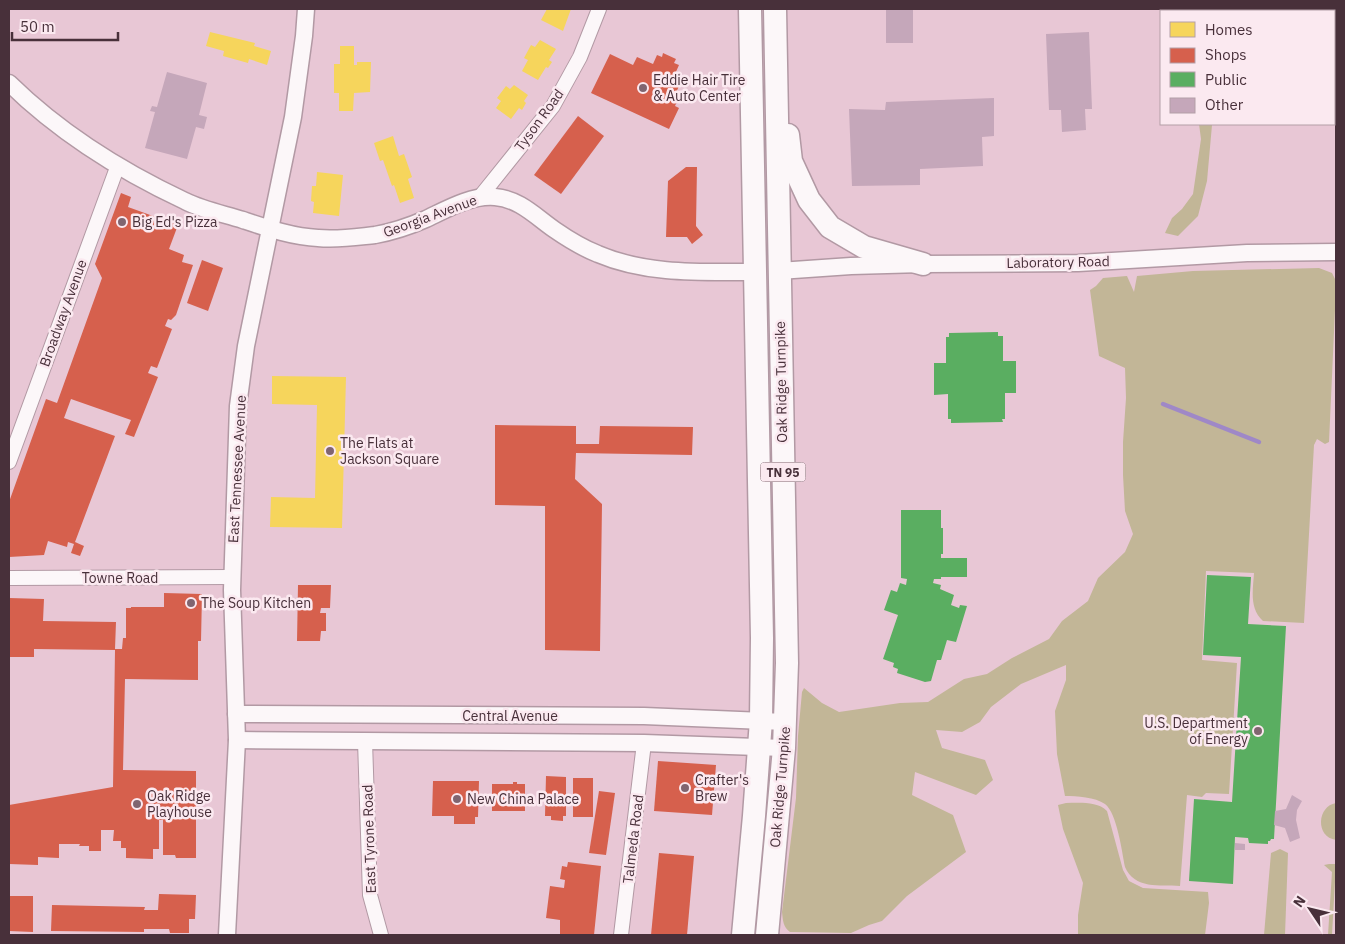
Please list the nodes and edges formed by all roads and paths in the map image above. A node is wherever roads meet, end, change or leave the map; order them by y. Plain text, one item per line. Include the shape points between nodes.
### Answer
1 (306, 9) edge
2 (599, 9) edge
3 (750, 9) edge
4 (775, 9) edge
5 (775, 37) junction
6 (750, 38) junction
7 (775, 66) junction
8 (9, 83) edge
9 (118, 165) junction
10 (480, 197) junction
11 (269, 229) junction
12 (1336, 252) edge
13 (923, 264) junction
14 (779, 271) junction
15 (755, 272) junction
16 (9, 462) edge
17 (232, 577) junction
18 (9, 578) edge
19 (236, 714) junction
20 (286, 714) junction
21 (366, 714) junction
22 (540, 716) junction
23 (644, 716) junction
24 (761, 720) junction
25 (785, 722) junction
26 (237, 740) junction
27 (286, 740) junction
28 (365, 740) junction
29 (541, 742) junction
30 (644, 743) junction
31 (759, 748) junction
32 (784, 748) junction
33 (227, 935) edge
34 (382, 935) edge
35 (621, 935) edge
36 (743, 935) edge
37 (767, 935) edge

1 - 11 street, East Tennessee Avenue via 293,117
2 - 10 street, Tyson Road via 580,57 553,106
3 - 6 highway, Oak Ridge Turnpike / TN 95
4 - 5 highway, Oak Ridge Turnpike / TN 95
5 - 6 highway
5 - 7 highway, Oak Ridge Turnpike / TN 95
6 - 15 highway, Oak Ridge Turnpike / TN 95
7 - 13 highway via 791,161 809,200 830,227 864,246
7 - 14 highway, Oak Ridge Turnpike / TN 95
8 - 9 street, Georgia Avenue via 80,142
9 - 11 street, Georgia Avenue via 186,202
9 - 16 street, Broadway Avenue
10 - 11 street, Georgia Avenue via 386,233 347,239 316,238
10 - 15 street, Georgia Avenue via 512,200 574,243 623,263 649,269
11 - 17 street, East Tennessee Avenue via 238,406
12 - 13 street, Laboratory Road via 1078,263
13 - 14 street, Laboratory Road
14 - 15 highway
14 - 25 highway, Oak Ridge Turnpike / TN 95 via 787,663
15 - 24 highway, Oak Ridge Turnpike / TN 95
17 - 18 street, Towne Road
17 - 19 street, East Tennessee Avenue
19 - 20 street, Central Avenue
19 - 26 street, East Tennessee Avenue
20 - 21 street, Central Avenue
20 - 27 street
21 - 22 street, Central Avenue
21 - 28 street
22 - 23 street, Central Avenue
22 - 29 street
23 - 24 street, Central Avenue
23 - 30 street
24 - 25 street, Central Avenue
24 - 31 highway, Oak Ridge Turnpike / TN 95
25 - 32 highway, Oak Ridge Turnpike / TN 95
26 - 27 street, Central Avenue
26 - 33 street, East Tennessee Avenue
27 - 28 street, Central Avenue
28 - 29 street, Central Avenue
28 - 34 street, East Tyrone Road via 370,896
29 - 30 street, Central Avenue
30 - 31 street, Central Avenue
30 - 35 street, Talmeda Road
31 - 32 street, Central Avenue
31 - 36 highway, Oak Ridge Turnpike / TN 95
32 - 37 highway, Oak Ridge Turnpike / TN 95

